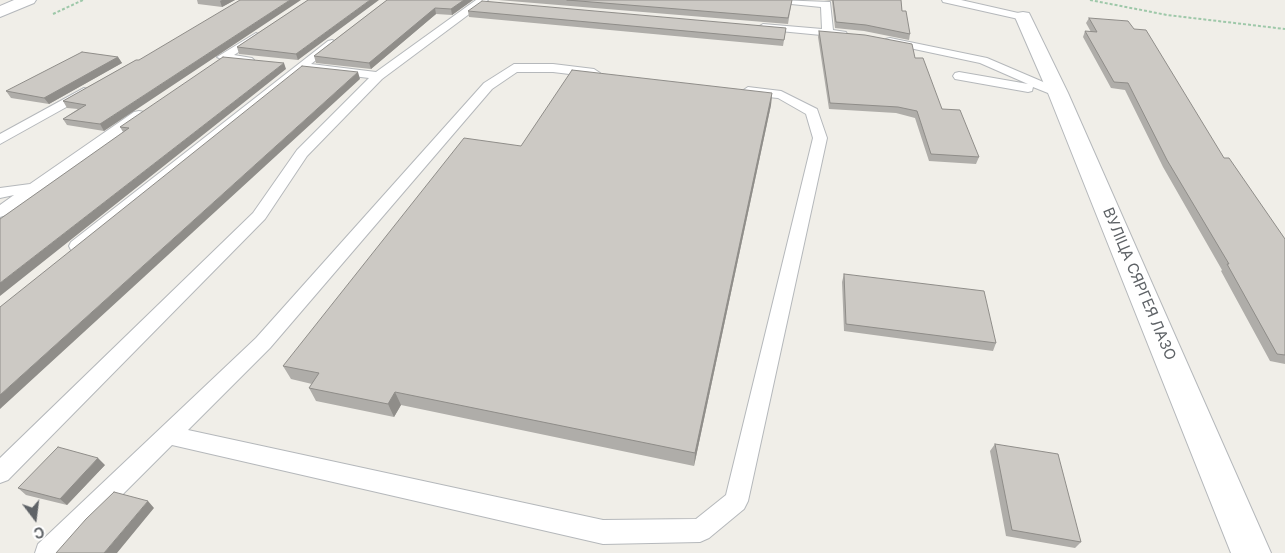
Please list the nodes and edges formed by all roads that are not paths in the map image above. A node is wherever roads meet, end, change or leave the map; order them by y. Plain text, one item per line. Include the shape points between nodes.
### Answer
1 (28, 0) edge
2 (781, 0) edge
3 (946, 0) edge
4 (485, 1) edge
5 (0, 12) edge
6 (1023, 17) joint
7 (749, 26) edge
8 (263, 31) edge
9 (828, 33) junction
10 (855, 35) edge
11 (340, 36) edge
12 (883, 40) edge
13 (262, 62) edge
14 (281, 64) edge
15 (301, 66) junction
16 (612, 75) edge
17 (378, 76) junction
18 (959, 76) dead end
19 (96, 86) edge
20 (732, 89) edge
21 (1058, 93) junction
22 (150, 108) edge
23 (0, 140) edge
24 (35, 187) junction
25 (0, 193) edge
26 (0, 212) edge
27 (62, 258) edge
28 (168, 435) junction
29 (0, 473) edge
30 (46, 553) edge
31 (1251, 553) edge

1 - 5 street
2 - 9 lane via 826,4
3 - 6 lane
4 - 17 lane
6 - 21 street, ВУЛІЦА СЯРГЕЯ ЛАЗО
7 - 9 lane
8 - 13 lane via 219,59
9 - 10 lane
11 - 15 lane
12 - 21 lane via 983,60
14 - 15 lane
15 - 17 lane
15 - 27 lane
16 - 28 lane via 553,68 514,68 488,86 263,343
17 - 29 lane via 302,153 259,216
18 - 21 lane
19 - 23 lane
20 - 28 lane via 781,95 812,112 820,138 736,501 700,530 603,532
21 - 31 street, ВУЛІЦА СЯРГЕЯ ЛАЗО
22 - 24 lane
24 - 25 lane
24 - 26 lane
28 - 30 lane

